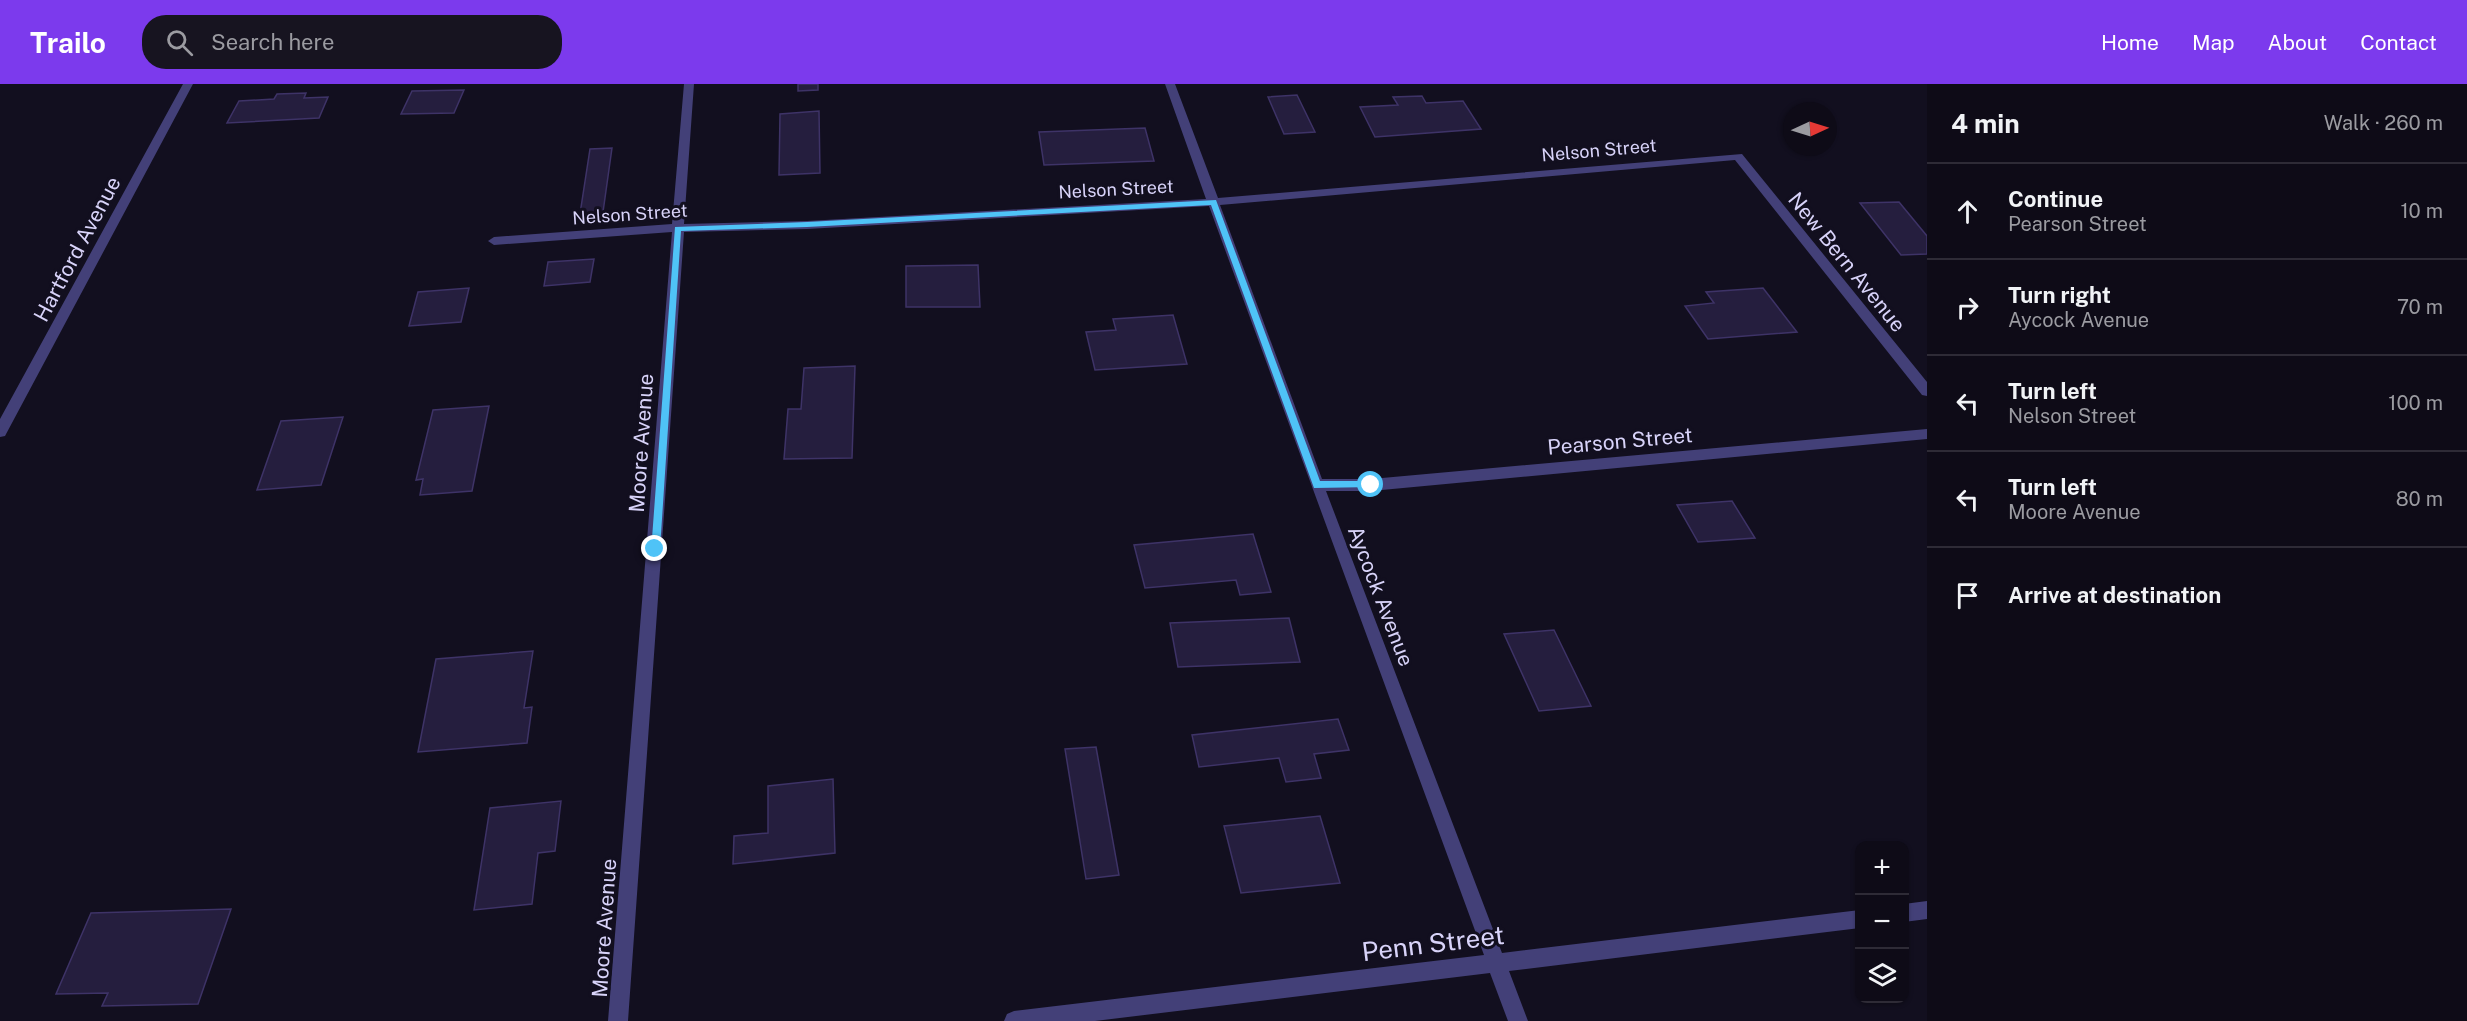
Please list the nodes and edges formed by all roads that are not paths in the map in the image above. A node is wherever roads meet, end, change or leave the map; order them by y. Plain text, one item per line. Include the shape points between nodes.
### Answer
1 (188, 84) edge
2 (689, 84) edge
3 (1170, 84) edge
4 (1738, 156) joint
5 (1214, 202) junction
6 (678, 228) junction
7 (494, 242) dead end
8 (1927, 391) edge
9 (0, 432) edge
10 (1927, 434) edge
11 (1317, 485) junction
12 (1927, 910) edge
13 (1909, 912) edge
14 (1855, 920) edge
15 (1497, 962) junction
16 (618, 1021) edge
17 (1014, 1021) edge
18 (1518, 1021) edge

1 - 9 street, Hartford Avenue
2 - 6 street, Moore Avenue
3 - 5 street, Aycock Avenue
4 - 5 street, Nelson Street
4 - 8 street, New Bern Avenue
5 - 6 street, Nelson Street via 807,225
5 - 11 street, Aycock Avenue
6 - 7 street, Nelson Street
6 - 16 street, Moore Avenue
10 - 11 street, Pearson Street via 1371,485
11 - 15 street, Aycock Avenue
12 - 13 street
14 - 15 street, Penn Street
15 - 17 street, Penn Street
15 - 18 street, Aycock Avenue

